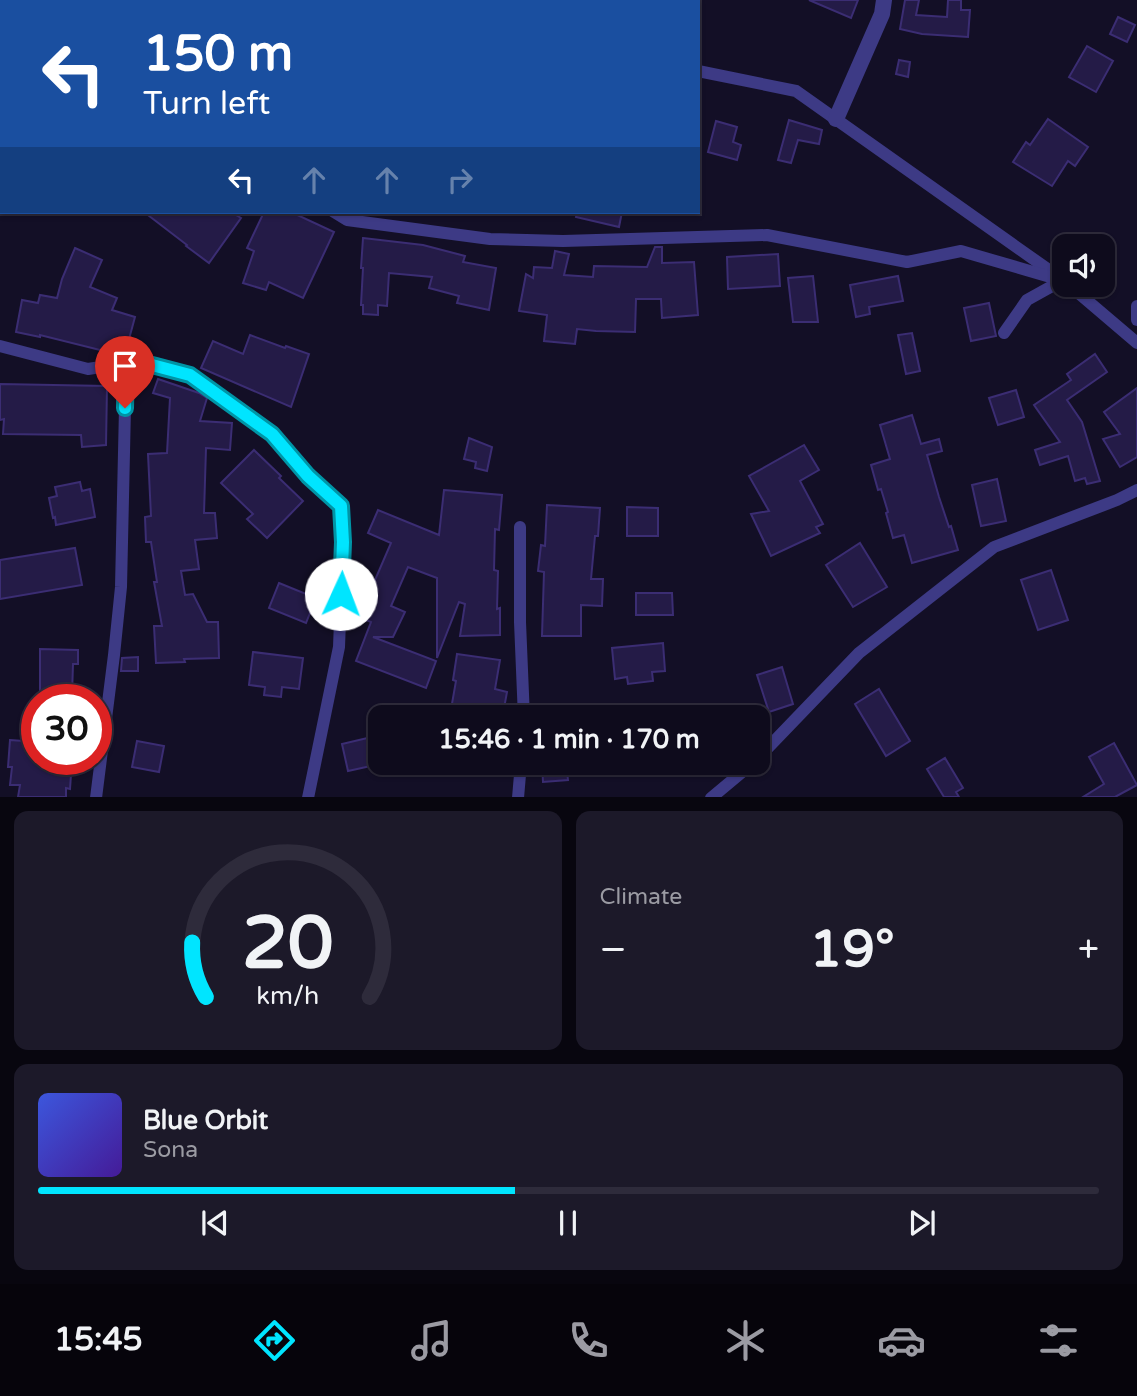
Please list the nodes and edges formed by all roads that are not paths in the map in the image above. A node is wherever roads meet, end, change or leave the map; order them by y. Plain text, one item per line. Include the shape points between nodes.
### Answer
1 (884, 0) edge
2 (700, 71) edge
3 (836, 119) junction
4 (337, 214) edge
5 (1052, 272) edge
6 (1052, 277) edge
7 (1052, 286) edge
8 (1084, 297) edge
9 (1137, 306) edge
10 (1137, 320) edge
11 (1004, 333) dead end
12 (1137, 341) edge
13 (0, 346) edge
14 (126, 363) junction
15 (1137, 489) edge
16 (520, 527) dead end
17 (523, 705) edge
18 (770, 746) edge
19 (520, 775) edge
20 (738, 775) edge
21 (96, 797) edge
22 (308, 797) edge
23 (518, 797) edge
24 (711, 797) edge

1 - 3 street
2 - 3 street via 796,91
3 - 5 street
4 - 6 street via 347,220 490,239 767,235 907,262 961,251
7 - 11 street via 1027,300
8 - 12 street
9 - 10 street
13 - 14 street via 88,369
14 - 21 street via 121,586
14 - 22 street via 190,375 272,434 341,506 339,647
15 - 18 street via 994,547 859,653
16 - 17 street
19 - 23 street
20 - 24 street

